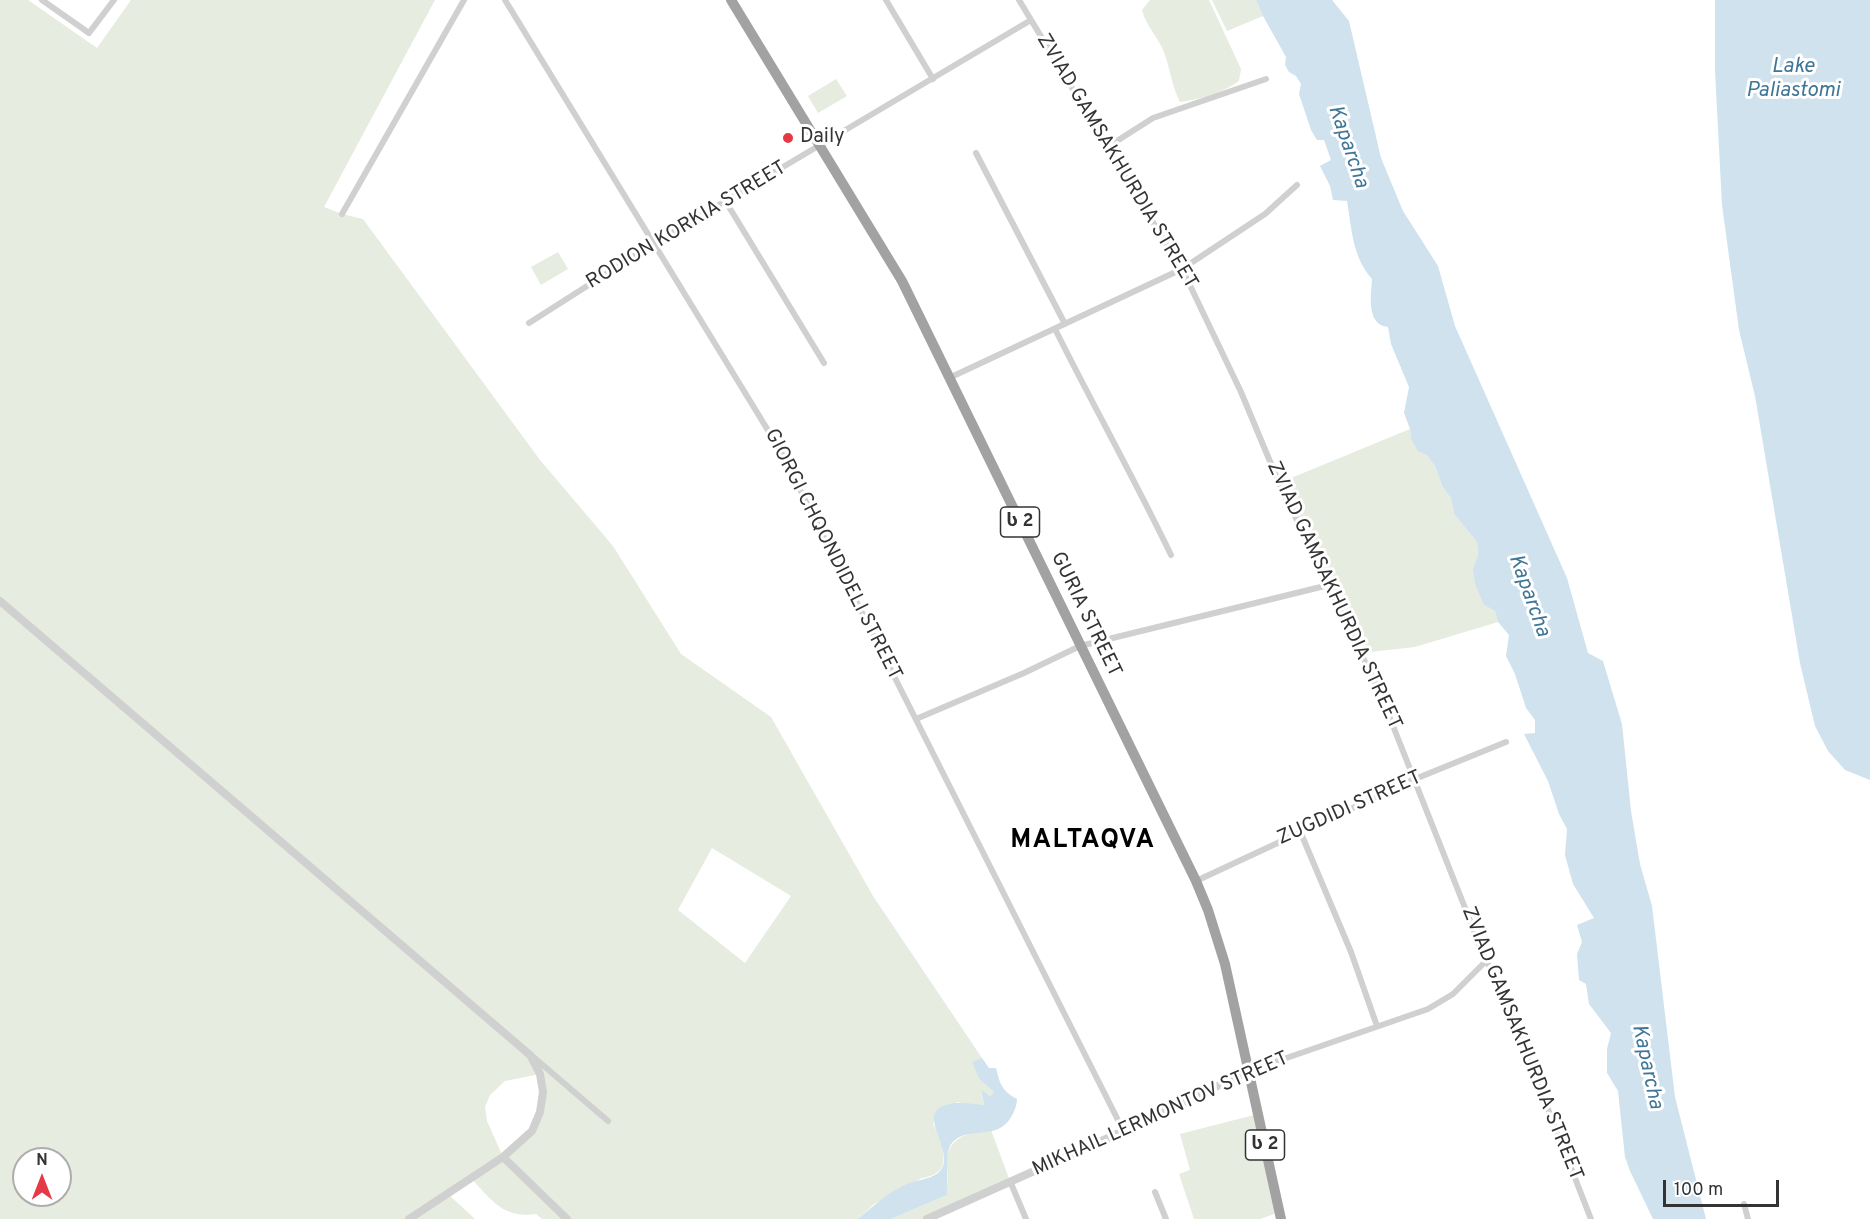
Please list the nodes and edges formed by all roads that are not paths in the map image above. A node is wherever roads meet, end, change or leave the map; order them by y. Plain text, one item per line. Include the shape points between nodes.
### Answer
1 (42, 0) edge
2 (114, 0) edge
3 (464, 0) edge
4 (505, 0) edge
5 (731, 0) edge
6 (886, 0) edge
7 (1019, 0) edge
8 (1031, 20) junction
9 (933, 79) junction
10 (1266, 79) dead end
11 (819, 146) junction
12 (1109, 146) junction
13 (976, 153) dead end
14 (1297, 185) dead end
15 (726, 202) junction
16 (342, 214) dead end
17 (653, 244) junction
18 (1182, 269) junction
19 (529, 323) dead end
20 (1065, 324) junction
21 (1055, 328) junction
22 (824, 363) dead end
23 (948, 379) junction
24 (1171, 555) dead end
25 (1329, 585) junction
26 (0, 601) edge
27 (1080, 646) junction
28 (916, 719) junction
29 (1506, 742) dead end
30 (1415, 779) junction
31 (1300, 831) junction
32 (1196, 881) junction
33 (1486, 961) junction
34 (1377, 1026) junction
35 (526, 1051) junction
36 (1249, 1071) junction
37 (608, 1121) dead end
38 (1123, 1130) junction
39 (503, 1157) junction
40 (1010, 1182) junction
41 (1155, 1192) dead end
42 (1744, 1204) dead end
43 (409, 1219) edge
44 (567, 1219) edge
45 (927, 1219) edge
46 (1026, 1219) edge
47 (1166, 1219) edge
48 (1281, 1219) edge
49 (1591, 1219) edge
50 (1748, 1219) edge

1 - 2 street via 89,33
3 - 16 street
4 - 17 street, GIORGI CHQONDIDELI STREET
5 - 11 highway, GURIA STREET / ს 2
6 - 9 street
7 - 8 street, ZVIAD GAMSAKHURDIA STREET
8 - 9 street, RODION KORKIA STREET
8 - 12 street, ZVIAD GAMSAKHURDIA STREET
9 - 11 street, RODION KORKIA STREET
10 - 12 street via 1153,118
11 - 15 street, RODION KORKIA STREET
11 - 23 highway, GURIA STREET / ს 2 via 902,281
12 - 18 street, ZVIAD GAMSAKHURDIA STREET
13 - 20 street
14 - 18 street via 1265,214
15 - 17 street, RODION KORKIA STREET
15 - 22 street
17 - 19 street, RODION KORKIA STREET
17 - 28 street, GIORGI CHQONDIDELI STREET via 780,450
18 - 20 street
18 - 25 street, ZVIAD GAMSAKHURDIA STREET
20 - 21 street
21 - 23 street
21 - 24 street
23 - 27 highway, GURIA STREET / ს 2
25 - 27 street
25 - 30 street, ZVIAD GAMSAKHURDIA STREET
26 - 35 street
27 - 28 street
27 - 32 highway, GURIA STREET / ს 2
28 - 38 street, GIORGI CHQONDIDELI STREET
29 - 30 street, ZUGDIDI STREET
30 - 31 street, ZUGDIDI STREET
30 - 33 street, ZVIAD GAMSAKHURDIA STREET
31 - 32 street, ZUGDIDI STREET
31 - 34 street
32 - 36 highway, GURIA STREET / ს 2 via 1225,964
33 - 34 street, MIKHAIL LERMONTOV STREET via 1454,994 1428,1009
33 - 49 street, ZVIAD GAMSAKHURDIA STREET via 1496,976
34 - 36 street, MIKHAIL LERMONTOV STREET
35 - 37 street
35 - 39 street via 540,1074 540,1112 532,1131
36 - 38 street, MIKHAIL LERMONTOV STREET
36 - 48 highway, GURIA STREET / ს 2
38 - 40 street, MIKHAIL LERMONTOV STREET
39 - 43 street
39 - 44 street
40 - 45 street, MIKHAIL LERMONTOV STREET
40 - 46 street
41 - 47 street
42 - 50 street

